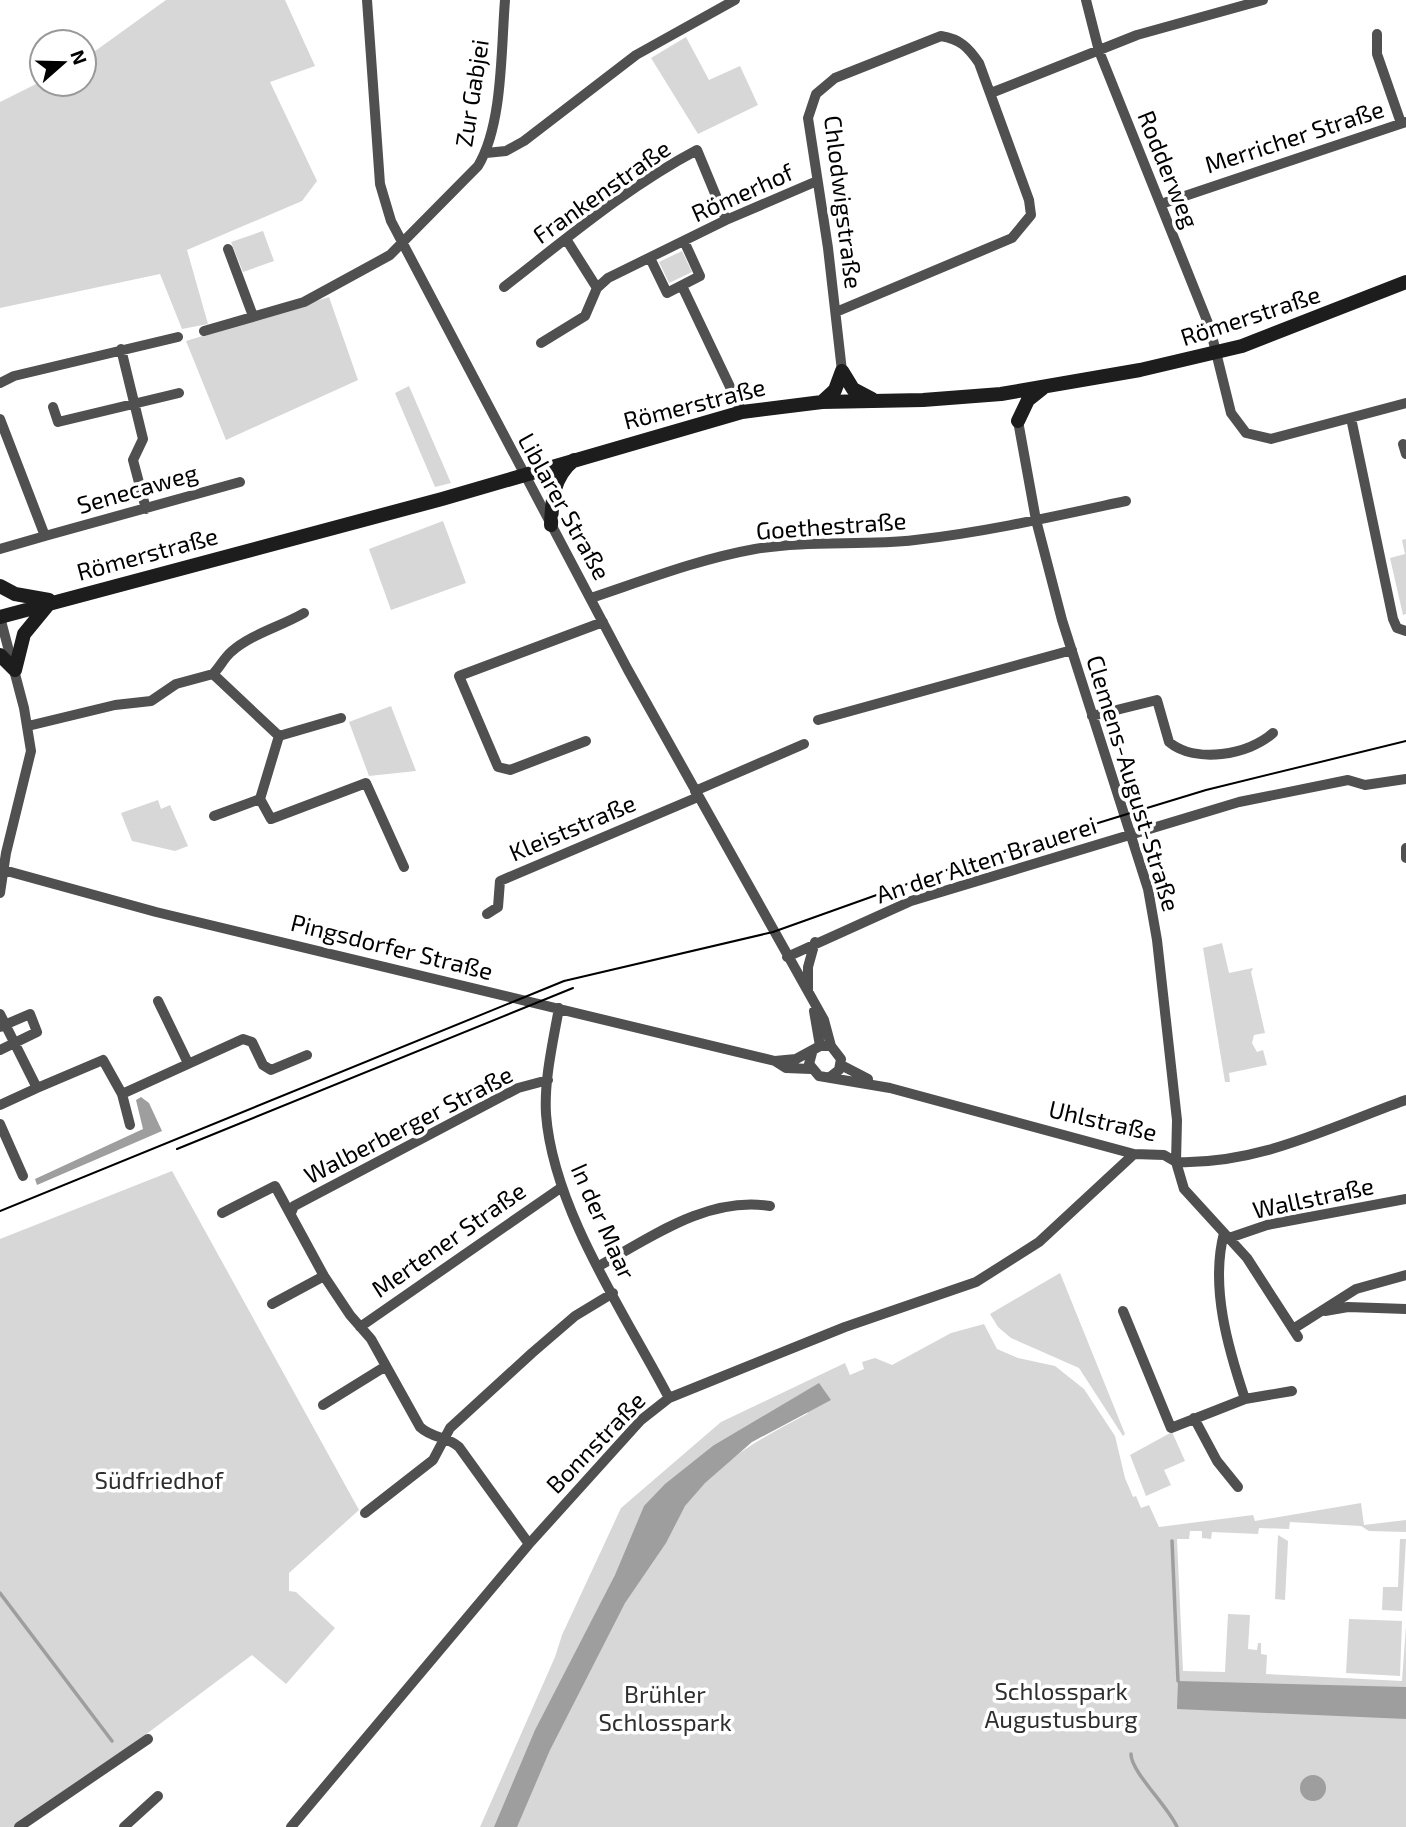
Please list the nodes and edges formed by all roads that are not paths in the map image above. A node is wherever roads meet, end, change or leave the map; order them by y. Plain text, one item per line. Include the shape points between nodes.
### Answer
1 (368, 0) edge
2 (505, 0) edge
3 (736, 0) edge
4 (1086, 0) edge
5 (1263, 0) edge
6 (1377, 34) dead end
7 (1099, 51) junction
8 (991, 93) junction
9 (1404, 122) edge
10 (486, 153) junction
11 (817, 181) junction
12 (1161, 204) junction
13 (726, 219) junction
14 (566, 239) junction
15 (684, 241) junction
16 (402, 245) junction
17 (228, 249) dead end
18 (650, 258) junction
19 (1406, 282) edge
20 (682, 285) junction
21 (504, 287) dead end
22 (597, 288) junction
23 (836, 312) junction
24 (253, 316) junction
25 (204, 331) dead end
26 (178, 337) dead end
27 (541, 343) dead end
28 (121, 349) junction
29 (1218, 352) junction
30 (842, 371) junction
31 (0, 383) edge
32 (1044, 388) junction
33 (179, 393) dead end
34 (1001, 394) junction
35 (873, 400) junction
36 (822, 402) junction
37 (1406, 403) edge
38 (135, 404) junction
39 (53, 407) dead end
40 (742, 412) junction
41 (1351, 418) junction
42 (0, 419) edge
43 (1018, 421) junction
44 (577, 458) junction
45 (524, 475) junction
46 (240, 482) dead end
47 (1125, 500) dead end
48 (146, 509) junction
49 (1036, 520) junction
50 (551, 525) junction
51 (45, 536) junction
52 (0, 549) edge
53 (0, 586) edge
54 (591, 598) junction
55 (54, 601) junction
56 (304, 613) dead end
57 (0, 617) edge
58 (603, 622) junction
59 (1401, 630) edge
60 (1072, 650) junction
61 (0, 654) edge
62 (15, 670) junction
63 (213, 674) junction
64 (1092, 716) junction
65 (341, 718) dead end
66 (818, 720) dead end
67 (28, 726) junction
68 (1273, 733) dead end
69 (279, 736) junction
70 (586, 741) dead end
71 (804, 744) dead end
72 (1406, 779) edge
73 (696, 794) junction
74 (260, 799) junction
75 (214, 816) dead end
76 (1131, 835) junction
77 (1406, 848) edge
78 (1406, 858) edge
79 (404, 867) dead end
80 (2, 870) edge
81 (0, 893) edge
82 (487, 914) dead end
83 (816, 942) junction
84 (787, 957) junction
85 (810, 1000) junction
86 (158, 1001) dead end
87 (559, 1008) junction
88 (0, 1014) edge
89 (3, 1026) edge
90 (14, 1043) junction
91 (821, 1048) junction
92 (0, 1050) edge
93 (307, 1055) dead end
94 (775, 1061) junction
95 (188, 1063) junction
96 (841, 1065) junction
97 (811, 1069) junction
98 (830, 1077) junction
99 (548, 1080) junction
100 (37, 1088) junction
101 (890, 1088) junction
102 (121, 1094) junction
103 (1406, 1100) edge
104 (0, 1105) edge
105 (0, 1124) edge
106 (130, 1125) dead end
107 (1133, 1154) junction
108 (1176, 1162) junction
109 (23, 1176) dead end
110 (562, 1187) junction
111 (1406, 1199) edge
112 (770, 1206) dead end
113 (222, 1213) dead end
114 (291, 1213) junction
115 (1226, 1236) junction
116 (599, 1266) junction
117 (1406, 1275) edge
118 (324, 1276) junction
119 (613, 1293) junction
120 (272, 1304) dead end
121 (1406, 1309) edge
122 (1124, 1311) dead end
123 (1322, 1311) junction
124 (360, 1327) junction
125 (386, 1366) junction
126 (1292, 1391) dead end
127 (669, 1398) junction
128 (1245, 1399) junction
129 (323, 1405) dead end
130 (1194, 1418) junction
131 (445, 1438) junction
132 (1238, 1488) dead end
133 (365, 1514) dead end
134 (529, 1544) junction
135 (148, 1739) dead end
136 (158, 1796) dead end
137 (19, 1827) edge
138 (124, 1827) edge
139 (290, 1827) edge

1 - 16 street, Liblarer Straße via 380,184
2 - 10 street, Zur Gabjei
3 - 10 street via 636,55 524,141 506,151
4 - 7 street, Rodderweg
5 - 7 street via 1137,35
6 - 9 street, Merricher Straße via 1377,54
7 - 8 street
7 - 12 street, Rodderweg
8 - 11 street, Chlodwigstraße via 968,47 941,36 835,78 816,94 808,118
8 - 23 street via 1029,200 1031,215 1026,223 1012,238
9 - 12 street, Merricher Straße
10 - 16 street, Zur Gabjei
11 - 13 street, Römerhof
11 - 23 street, Chlodwigstraße
12 - 29 street, Rodderweg
13 - 14 street, Frankenstraße via 697,150 665,167
13 - 15 street, Römerhof
14 - 21 street, Frankenstraße
14 - 22 street
15 - 18 street, Römerhof
15 - 20 street, Römerhof via 701,276
16 - 24 street, Zur Gabjei via 304,302
16 - 45 street, Liblarer Straße
17 - 24 street
18 - 20 street via 667,293
18 - 22 street, Römerhof
19 - 29 main road, Römerstraße
20 - 40 street
22 - 27 street, Römerhof via 585,316
23 - 30 street, Chlodwigstraße
24 - 25 street, Zur Gabjei
26 - 28 street
28 - 31 street
28 - 38 street
29 - 32 main road, Römerstraße
29 - 41 street, Rodderweg via 1231,413 1252,436 1271,439
30 - 35 main road via 853,389
30 - 36 main road via 835,390
32 - 34 main road, Römerstraße
32 - 43 main road via 1028,400
33 - 38 street
34 - 35 main road, Römerstraße
34 - 43 main road
35 - 36 main road, Römerstraße
36 - 40 main road, Römerstraße
37 - 41 street, Rodderweg
38 - 39 street via 58,422
38 - 48 street via 143,439 133,460
40 - 44 main road, Römerstraße
41 - 59 street
42 - 51 street
43 - 49 street, Clemens-August-Straße
44 - 45 main road, Römerstraße
44 - 50 main road via 555,484
45 - 50 street, Liblarer Straße
45 - 55 main road, Römerstraße
46 - 48 street, Senecaweg
47 - 49 street, Goethestraße
48 - 51 street, Senecaweg
49 - 54 street, Goethestraße via 912,541 813,542 756,549 696,563
49 - 60 street, Clemens-August-Straße
50 - 54 street, Liblarer Straße
51 - 52 street, Senecaweg
53 - 55 main road via 15,594
54 - 58 street, Liblarer Straße
55 - 57 main road, Römerstraße
55 - 62 main road via 24,634
56 - 63 street via 249,639
57 - 62 street
58 - 70 street via 459,676 498,767 510,770
58 - 73 street, Liblarer Straße
60 - 64 street, Clemens-August-Straße
60 - 66 street
61 - 62 main road
62 - 67 street
63 - 67 street via 176,684 152,701
63 - 69 street
64 - 68 street via 1157,700 1169,742 1191,755 1261,744
64 - 76 street, Clemens-August-Straße
65 - 69 street
67 - 80 street via 31,751
69 - 74 street
71 - 73 street
72 - 76 street, An der Alten Brauerei via 1365,785 1348,780 1293,791 1239,802
73 - 82 street, Kleiststraße via 500,881 498,907
73 - 84 street, Liblarer Straße
74 - 75 street
74 - 79 street via 271,819 366,783
76 - 83 street, An der Alten Brauerei via 911,901
76 - 108 street, Clemens-August-Straße via 1148,889 1159,953 1179,1136
77 - 78 street
80 - 81 street
80 - 87 street, Pingsdorfer Straße via 156,912
83 - 84 street, An der Alten Brauerei
83 - 85 street via 808,967
84 - 85 street, Liblarer Straße
85 - 91 street, Liblarer Straße
86 - 95 street
87 - 94 street, Pingsdorfer Straße
87 - 99 street, In der Maar
88 - 89 street
89 - 90 street
89 - 90 street via 30,1014 37,1032
90 - 92 street
90 - 100 street
91 - 94 street, Pingsdorfer Straße via 796,1059
91 - 96 street via 839,1054
91 - 97 street
93 - 95 street via 271,1070 262,1065 252,1042 243,1039
94 - 97 street, Pingsdorfer Straße via 786,1068
95 - 102 street
96 - 98 street
96 - 101 street, Uhlstraße
97 - 98 street
98 - 101 street, Uhlstraße
99 - 110 street, In der Maar via 551,1152
99 - 114 street, Walberberger Straße via 518,1088 294,1206
100 - 102 street via 103,1060
100 - 104 street
101 - 107 street, Uhlstraße
102 - 106 street
103 - 108 street via 1274,1150 1205,1162
105 - 109 street
107 - 108 street, Uhlstraße via 1164,1156
107 - 127 street, Bonnstraße via 1039,1242 976,1282 845,1327
108 - 115 street, Uhlstraße via 1184,1189
110 - 116 street, In der Maar
110 - 124 street, Mertener Straße
111 - 115 street, Wallstraße
112 - 116 street via 747,1202 713,1209
113 - 114 street via 275,1186
114 - 118 street
115 - 123 street, Uhlstraße via 1247,1258 1295,1333
115 - 128 street via 1219,1250 1221,1306
116 - 119 street, In der Maar
117 - 123 street via 1356,1289
118 - 120 street
118 - 124 street
119 - 127 street, In der Maar
119 - 131 street via 575,1316 532,1353 450,1428
121 - 123 street
122 - 130 street via 1171,1429
124 - 125 street
125 - 129 street
125 - 131 street via 421,1427 431,1437
126 - 128 street
127 - 134 street, Bonnstraße via 641,1420
128 - 130 street
130 - 132 street
131 - 133 street via 433,1460
131 - 134 street via 459,1447
134 - 139 street, Bonnstraße
135 - 137 street
136 - 138 street

